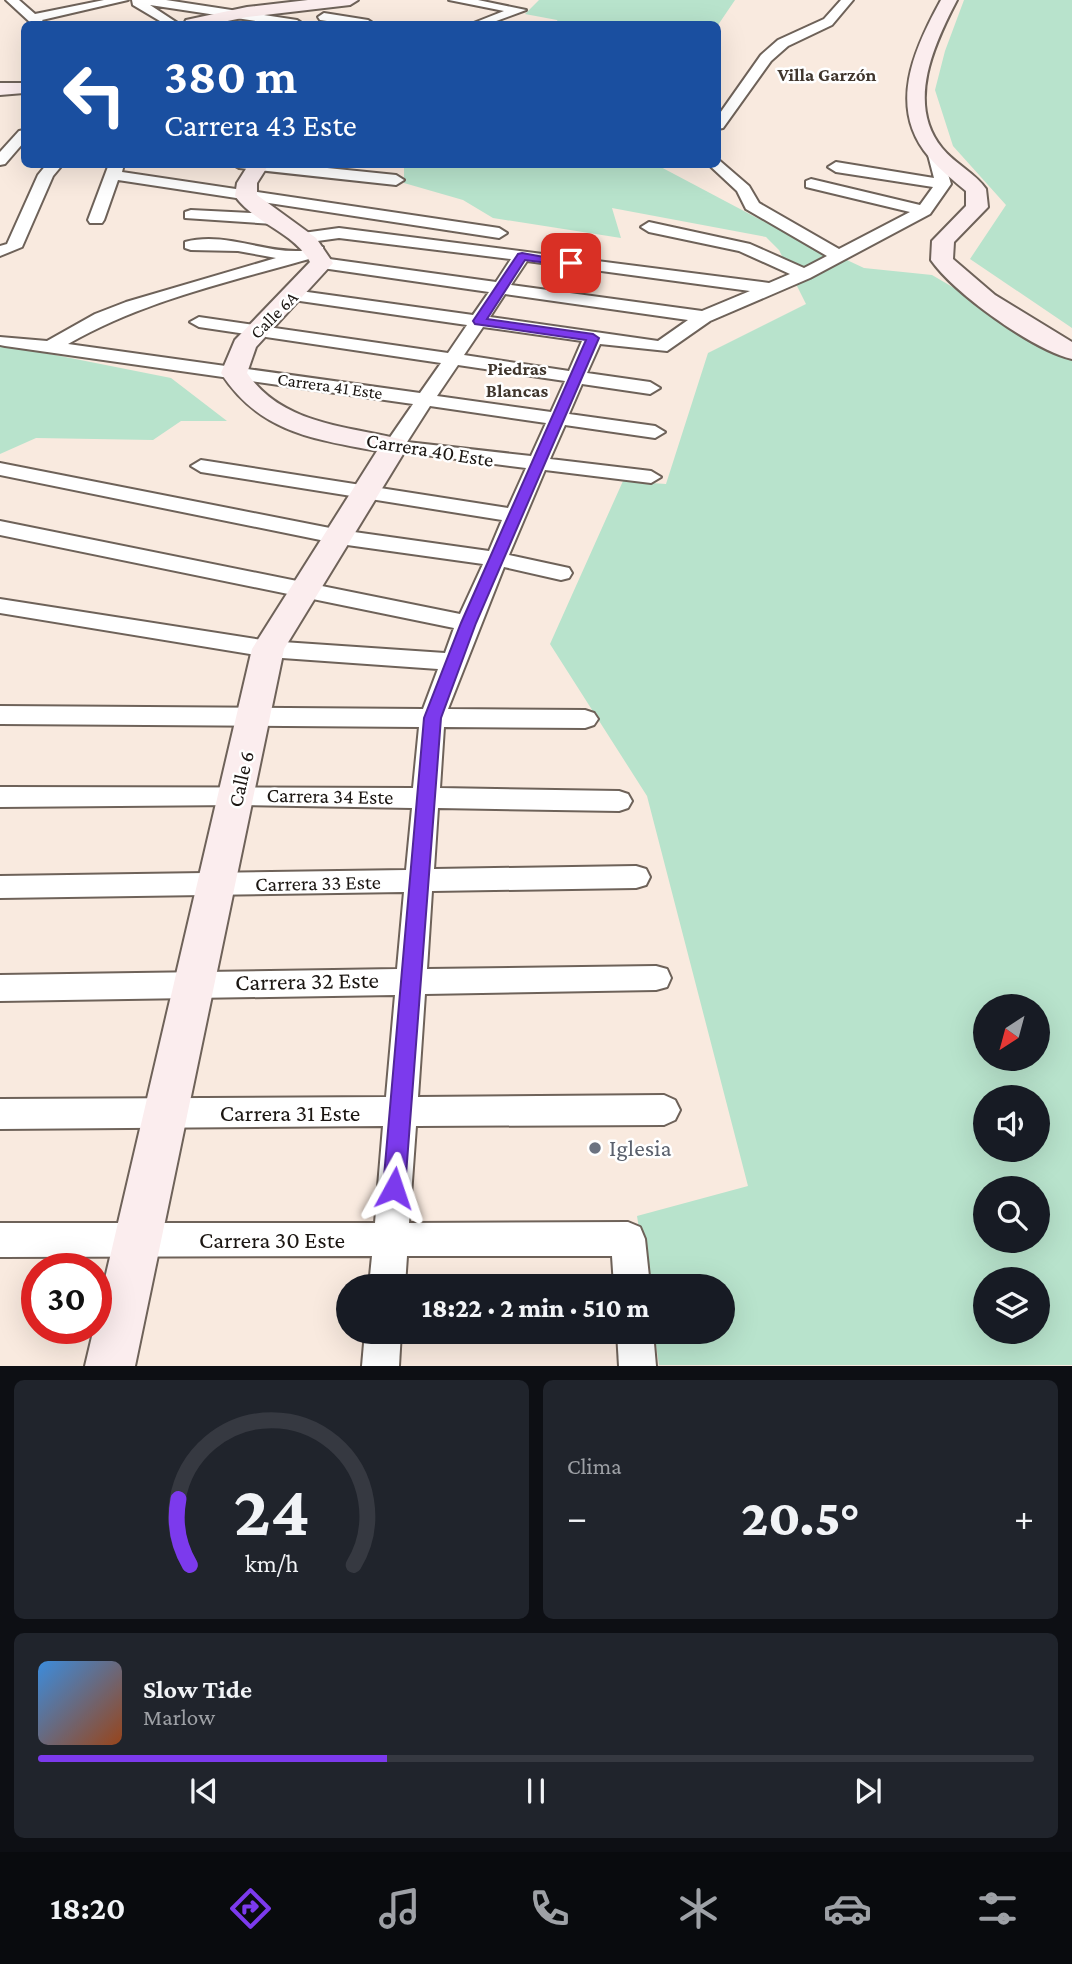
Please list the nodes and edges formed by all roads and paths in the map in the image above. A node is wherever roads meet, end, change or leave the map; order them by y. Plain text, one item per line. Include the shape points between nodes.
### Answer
1 (12, 0) edge
2 (52, 0) edge
3 (122, 0) edge
4 (134, 0) edge
5 (144, 0) edge
6 (352, 0) edge
7 (455, 0) edge
8 (530, 0) edge
9 (847, 0) edge
10 (949, 0) edge
11 (307, 2) edge
12 (520, 10) junction
13 (69, 12) junction
14 (232, 14) junction
15 (36, 21) edge
16 (167, 21) edge
17 (204, 21) edge
18 (278, 21) edge
19 (317, 21) edge
20 (486, 21) edge
21 (21, 88) edge
22 (0, 89) edge
23 (721, 121) edge
24 (21, 139) edge
25 (0, 140) edge
26 (21, 141) edge
27 (934, 151) junction
28 (0, 162) edge
29 (836, 167) dead end
30 (53, 168) edge
31 (251, 168) edge
32 (314, 168) edge
33 (720, 168) edge
34 (115, 170) edge
35 (396, 180) dead end
36 (811, 184) dead end
37 (943, 184) junction
38 (246, 196) junction
39 (924, 211) junction
40 (191, 215) dead end
41 (273, 219) junction
42 (96, 220) dead end
43 (649, 227) dead end
44 (499, 233) dead end
45 (191, 245) dead end
46 (0, 251) edge
47 (310, 252) junction
48 (522, 256) junction
49 (839, 256) junction
50 (804, 274) junction
51 (501, 288) junction
52 (770, 288) junction
53 (293, 295) junction
54 (704, 317) junction
55 (479, 321) junction
56 (199, 322) dead end
57 (257, 330) junction
58 (593, 338) junction
59 (5, 341) dead end
60 (50, 347) junction
61 (1072, 352) edge
62 (454, 359) junction
63 (234, 373) junction
64 (576, 377) junction
65 (650, 388) dead end
66 (428, 400) junction
67 (558, 418) junction
68 (655, 432) dead end
69 (394, 446) junction
70 (535, 465) junction
71 (201, 466) dead end
72 (0, 469) edge
73 (651, 477) dead end
74 (366, 492) junction
75 (515, 516) junction
76 (0, 528) edge
77 (341, 537) junction
78 (497, 559) junction
79 (561, 573) dead end
80 (306, 590) junction
81 (0, 606) edge
82 (468, 623) junction
83 (268, 649) junction
84 (455, 662) junction
85 (0, 715) edge
86 (254, 717) junction
87 (432, 718) junction
88 (585, 719) dead end
89 (237, 795) junction
90 (0, 797) edge
91 (426, 797) junction
92 (619, 802) dead end
93 (636, 877) dead end
94 (419, 881) junction
95 (217, 885) junction
96 (0, 887) edge
97 (656, 978) dead end
98 (411, 980) junction
99 (195, 983) junction
100 (0, 988) edge
101 (664, 1110) dead end
102 (401, 1112) junction
103 (163, 1113) junction
104 (0, 1114) edge
105 (0, 1240) edge
106 (138, 1240) junction
107 (390, 1240) junction
108 (388, 1274) edge
109 (631, 1274) edge
110 (382, 1344) edge
111 (636, 1344) edge
112 (110, 1366) edge
113 (380, 1366) edge
114 (638, 1366) edge

1 - 15 street
2 - 13 street
3 - 13 street
4 - 16 street
5 - 14 street
6 - 11 street
6 - 19 street
7 - 12 street
8 - 12 street
9 - 23 street via 828,22 783,43 766,58
10 - 27 street via 914,80 919,121
11 - 14 street
12 - 20 street
13 - 15 street
14 - 17 street
14 - 18 street
21 - 22 street
24 - 25 street
26 - 28 street
27 - 37 street
27 - 61 street via 976,189 977,198 977,206 943,241 942,260 960,282 1004,314
29 - 37 street
30 - 46 street via 14,247
31 - 38 street
32 - 35 street
33 - 49 street via 744,189 752,206
34 - 38 street
34 - 42 street
36 - 39 street
37 - 39 street
38 - 41 street
38 - 44 street
39 - 49 street
40 - 41 street
41 - 47 street
43 - 50 street via 744,247
45 - 47 street
47 - 48 street via 339,233
47 - 51 street
47 - 53 street, Calle 6A
47 - 60 street via 132,306
48 - 51 street, Calle 6
48 - 52 street
49 - 50 street
50 - 52 street
51 - 54 street
51 - 55 street, Calle 6
52 - 54 street
53 - 55 street
53 - 57 street, Calle 6A
54 - 58 street via 661,347
55 - 58 street
55 - 62 street, Calle 6
56 - 57 street
57 - 62 street
57 - 63 street, Calle 6A via 237,359
58 - 64 street
59 - 60 street, Carrera 41 Este
60 - 63 street, Carrera 41 Este
62 - 64 street
62 - 66 street, Calle 6
63 - 66 street, Carrera 41 Este
63 - 69 street, Carrera 40 Este via 258,404 281,416
64 - 65 street
64 - 67 street
66 - 67 street, Carrera 41 Este
66 - 69 street, Calle 6
67 - 68 street, Carrera 41 Este
67 - 70 street
69 - 70 street, Carrera 40 Este
69 - 74 street, Calle 6
70 - 73 street, Carrera 40 Este
70 - 75 street
71 - 74 street
72 - 77 street
74 - 75 street
74 - 77 street, Calle 6
75 - 78 street
76 - 80 street
77 - 78 street
77 - 80 street, Calle 6
78 - 79 street
78 - 82 street
80 - 82 street
80 - 83 street, Calle 6
81 - 83 street
82 - 84 street
83 - 84 street
83 - 86 street, Calle 6
84 - 87 street
85 - 86 street
86 - 87 street
86 - 89 street, Calle 6
87 - 88 street
87 - 91 street
89 - 90 street, Carrera 34 Este
89 - 91 street, Carrera 34 Este
89 - 95 street, Calle 6
91 - 92 street, Carrera 34 Este
91 - 94 street
93 - 94 street, Carrera 33 Este
94 - 95 street, Carrera 33 Este
94 - 98 street
95 - 96 street, Carrera 33 Este
95 - 99 street, Calle 6
97 - 98 street, Carrera 32 Este
98 - 99 street, Carrera 32 Este
98 - 102 street
99 - 100 street, Carrera 32 Este
99 - 103 street, Calle 6
101 - 102 street, Carrera 31 Este
102 - 103 street, Carrera 31 Este
102 - 107 street
103 - 104 street, Carrera 31 Este
103 - 106 street, Calle 6
105 - 106 street, Carrera 30 Este
106 - 107 street, Carrera 30 Este
106 - 112 street, Calle 6
107 - 108 street
107 - 109 street, Carrera 30 Este via 628,1239
110 - 113 street
111 - 114 street

